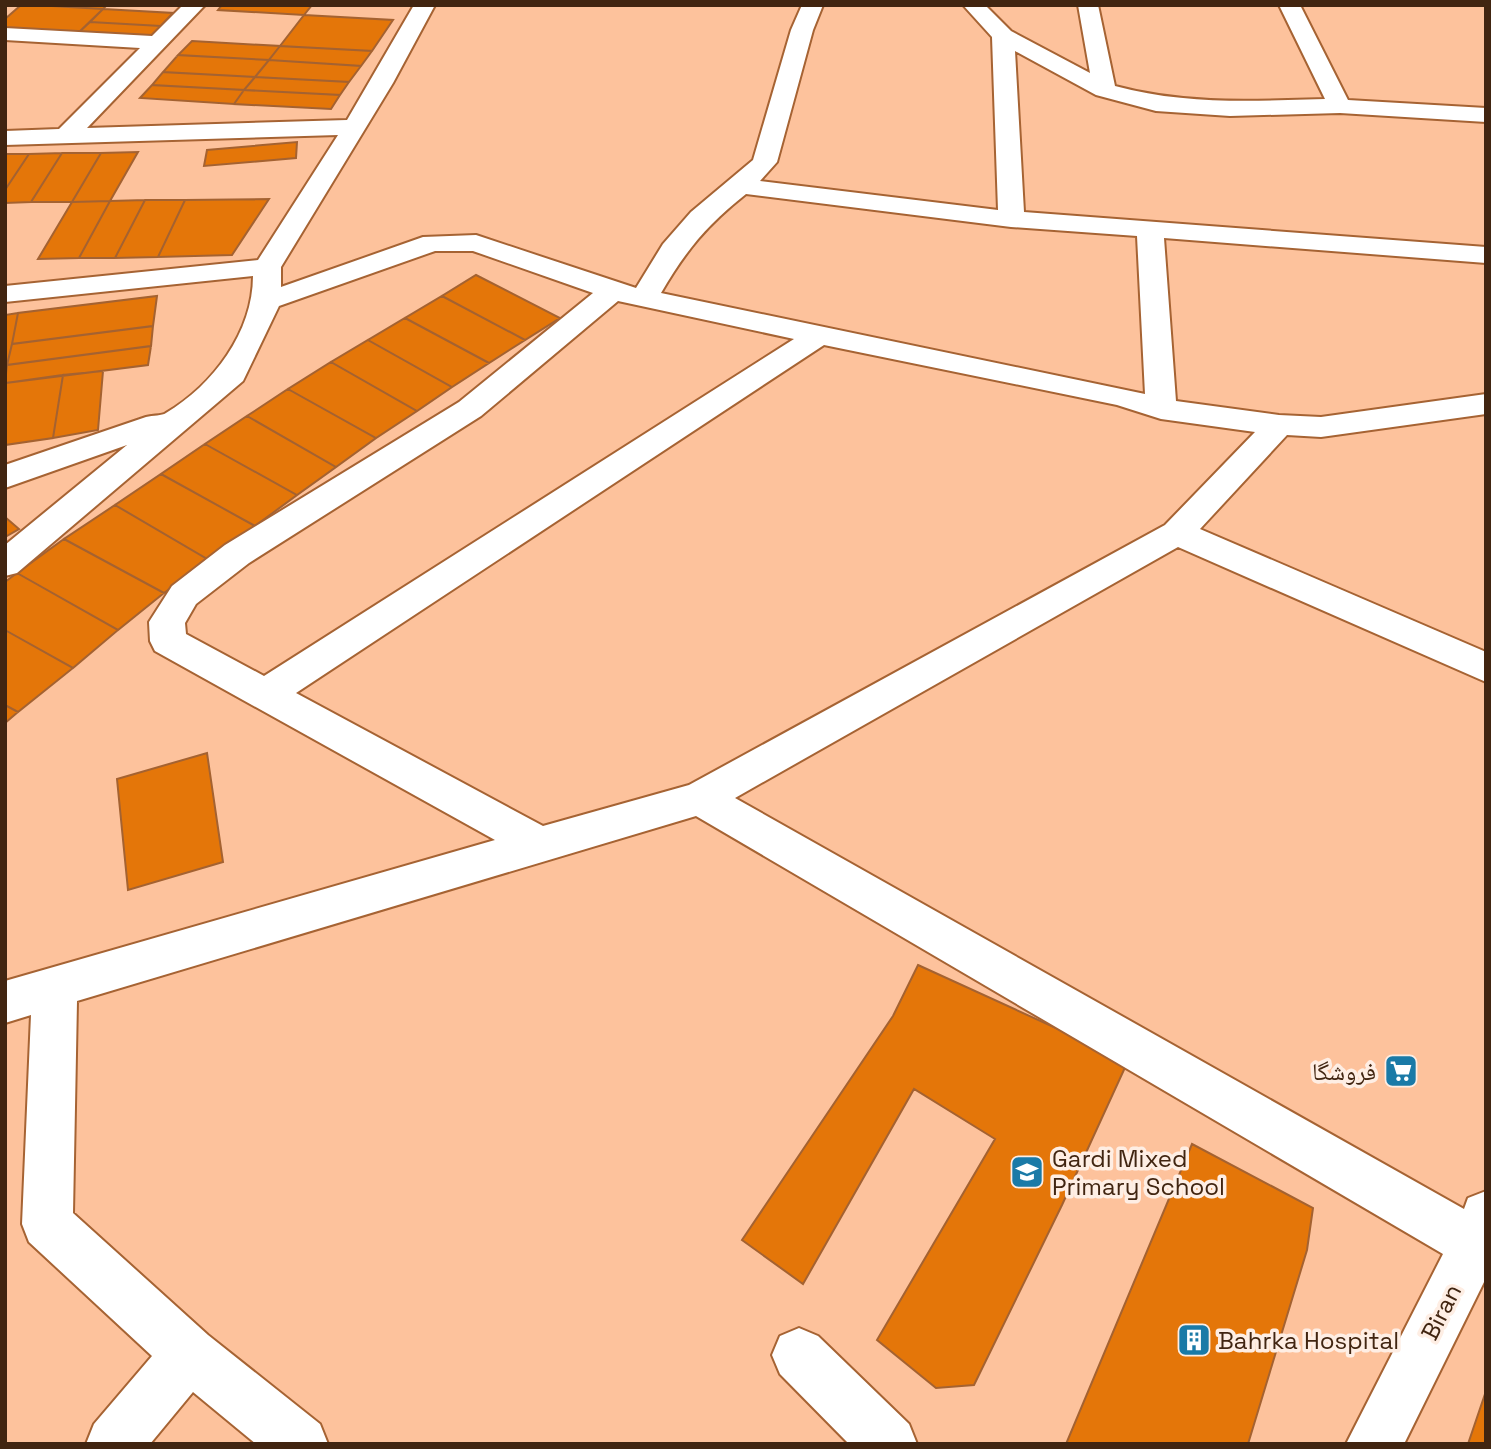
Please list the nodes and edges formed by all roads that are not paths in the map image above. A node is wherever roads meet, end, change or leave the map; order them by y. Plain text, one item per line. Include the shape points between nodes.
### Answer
1 (195, 5) edge
2 (425, 5) edge
3 (813, 5) edge
4 (973, 5) edge
5 (1088, 5) edge
6 (1289, 5) edge
7 (5, 34) edge
8 (1003, 36) junction
9 (158, 43) junction
10 (1104, 90) junction
11 (1340, 106) junction
12 (1486, 115) edge
13 (352, 127) junction
14 (66, 136) junction
15 (5, 138) edge
16 (741, 186) junction
17 (1010, 219) junction
18 (1150, 229) junction
19 (1486, 255) edge
20 (267, 267) junction
21 (5, 281) edge
22 (108, 281) junction
23 (5, 294) edge
24 (629, 294) junction
25 (267, 301) junction
26 (819, 336) junction
27 (1486, 404) edge
28 (1161, 409) junction
29 (179, 416) junction
30 (1279, 425) junction
31 (5, 477) edge
32 (1177, 533) junction
33 (5, 564) edge
34 (1486, 668) edge
35 (268, 693) junction
36 (700, 798) junction
37 (540, 845) junction
38 (55, 989) junction
39 (5, 1002) edge
40 (1482, 1236) edge
41 (189, 1354) junction
42 (799, 1355) dead end
43 (114, 1444) edge
44 (300, 1444) edge
45 (889, 1444) edge
46 (1374, 1444) edge

1 - 9 street
2 - 13 street
3 - 16 street via 765,162
4 - 8 street
5 - 10 street
6 - 11 street
7 - 9 street
8 - 10 street
8 - 17 street
9 - 14 street
10 - 11 street via 1156,104 1230,109
11 - 12 street
13 - 14 street
13 - 20 street
14 - 15 street
16 - 17 street
16 - 24 street via 700,218
17 - 18 street
18 - 19 street
18 - 28 street
20 - 22 street
20 - 25 street
21 - 22 street
22 - 23 street
24 - 25 street via 476,243 432,243
24 - 26 street
24 - 35 street via 470,409 237,554 184,595 167,622 168,641
25 - 29 street via 232,375
26 - 28 street via 1123,397
26 - 35 street
27 - 30 street via 1321,426
28 - 30 street
29 - 31 street
29 - 33 street via 74,510
30 - 32 street
32 - 34 street
32 - 36 street
35 - 37 street
36 - 37 street
36 - 40 street
37 - 38 street
38 - 39 street
38 - 41 street via 47,1224
40 - 46 street, Biran
41 - 43 street
41 - 44 street
42 - 45 street

